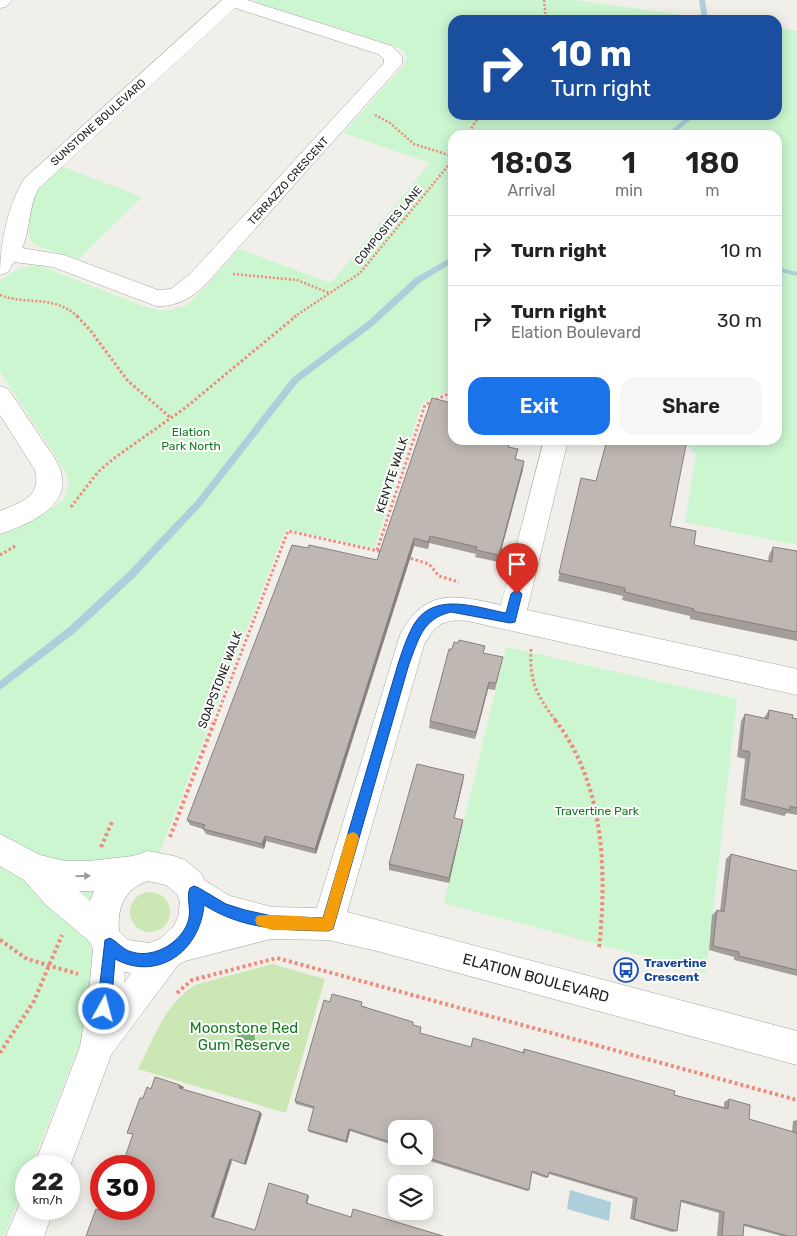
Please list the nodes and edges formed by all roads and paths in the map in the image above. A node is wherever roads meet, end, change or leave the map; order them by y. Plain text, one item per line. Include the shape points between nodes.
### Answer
1 (3, 0) edge
2 (544, 0) edge
3 (232, 1) edge
4 (0, 3) edge
5 (546, 15) edge
6 (354, 108) junction
7 (448, 155) edge
8 (448, 166) edge
9 (4, 261) edge
10 (210, 266) junction
11 (330, 293) junction
12 (0, 295) edge
13 (448, 394) edge
14 (0, 395) edge
15 (171, 418) junction
16 (555, 445) edge
17 (66, 511) dead end
18 (0, 522) edge
19 (19, 544) dead end
20 (376, 550) junction
21 (385, 552) edge
22 (0, 555) edge
23 (401, 556) edge
24 (459, 582) dead end
25 (510, 618) junction
26 (531, 649) dead end
27 (797, 682) edge
28 (112, 822) dead end
29 (170, 837) dead end
30 (0, 849) edge
31 (35, 870) junction
32 (133, 871) junction
33 (89, 876) junction
34 (194, 892) junction
35 (74, 907) junction
36 (272, 923) junction
37 (328, 924) junction
38 (106, 938) junction
39 (0, 940) edge
40 (598, 949) dead end
41 (173, 951) junction
42 (48, 967) junction
43 (122, 987) junction
44 (797, 1048) edge
45 (0, 1053) edge
46 (797, 1100) edge
47 (56, 1155) edge
48 (32, 1220) edge
49 (25, 1236) edge

1 - 4 street
2 - 5 path
3 - 6 street, TERRAZZO CRESCENT via 391,53 393,64
3 - 9 street, SUNSTONE BOULEVARD via 32,183 22,198 15,240
6 - 7 path via 385,120 414,144
6 - 10 street, TERRAZZO CRESCENT
8 - 11 path, COMPOSITES LANE via 368,265
9 - 10 street, TERRAZZO CRESCENT via 56,260 141,294 165,299 187,290
10 - 11 path via 246,276 297,280
11 - 15 path, COMPOSITES LANE via 278,329
12 - 15 path via 23,302 56,302 67,308 131,384
13 - 20 path, KENYTE WALK via 425,405
14 - 18 street via 47,468 51,486 36,504
15 - 17 path, COMPOSITES LANE via 104,467
16 - 25 street
19 - 22 path
20 - 21 path
20 - 29 path, SOAPSTONE WALK via 288,531
23 - 24 path via 429,564 439,576
25 - 27 street
25 - 37 street via 451,607 425,618 417,630 405,658
26 - 40 path via 529,663 536,691 573,747 597,818 604,893
28 - 33 path
30 - 31 street
31 -> 33 street via 65,876
31 - 35 street
32 - 33 street
32 - 34 street via 163,866 187,880
32 - 38 street via 110,890 104,903 101,916
34 - 36 street, ELATION BOULEVARD via 223,910
34 - 41 street via 198,906 196,920 189,934
35 - 38 street
35 - 42 path
36 - 37 street, ELATION BOULEVARD
36 - 41 street, ELATION BOULEVARD
37 - 44 street, ELATION BOULEVARD
38 - 41 street via 121,955 135,960 151,960
38 - 43 street
39 - 42 path via 13,953
41 - 43 street
42 - 43 path
42 - 45 path via 34,1001
43 - 46 path via 167,1001 192,980 277,958
43 - 47 street
48 - 49 street

